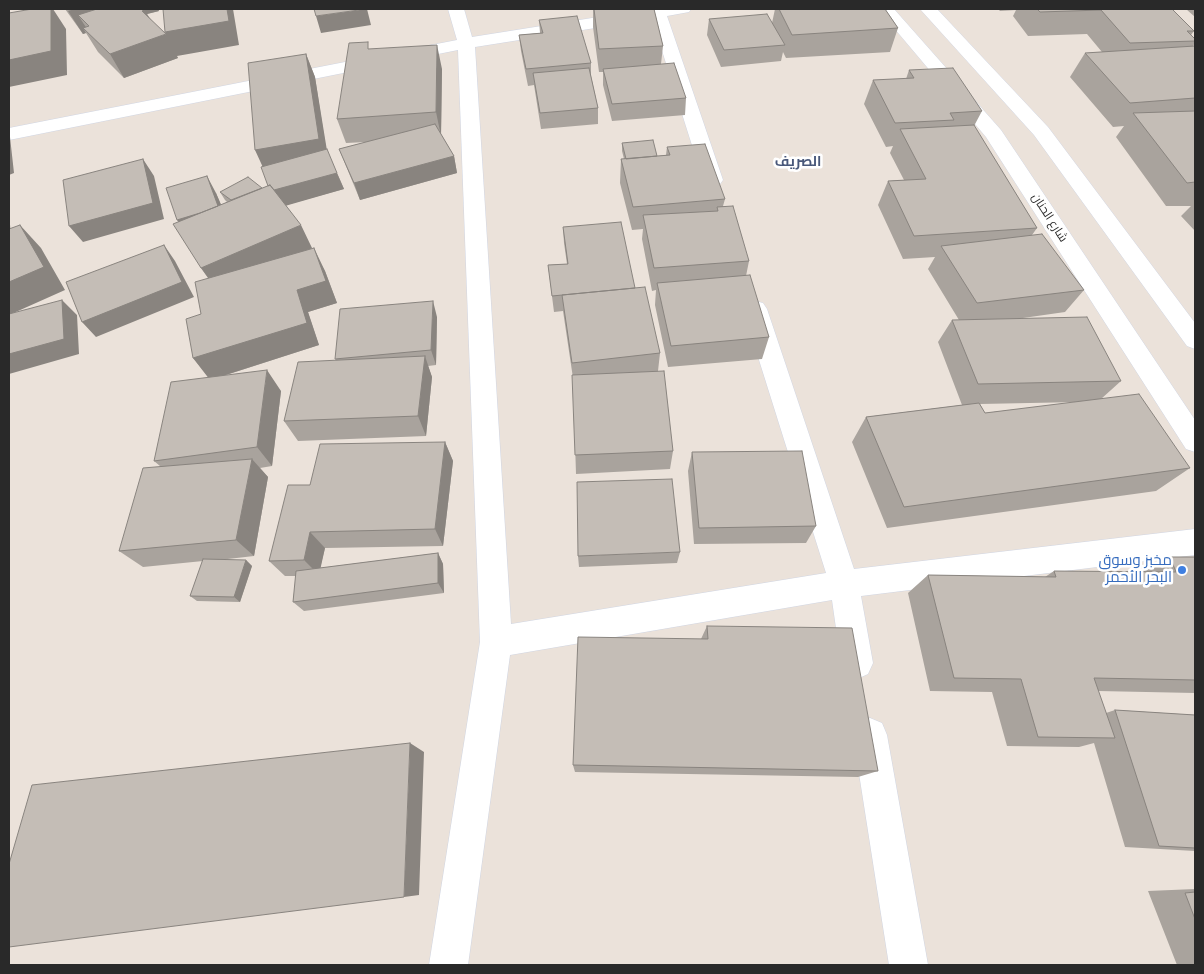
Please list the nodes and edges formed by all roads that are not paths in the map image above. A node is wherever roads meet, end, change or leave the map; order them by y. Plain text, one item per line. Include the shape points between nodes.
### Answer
1 (456, 9) edge
2 (886, 9) edge
3 (928, 9) edge
4 (666, 10) edge
5 (466, 43) junction
6 (9, 134) edge
7 (720, 200) edge
8 (747, 284) edge
9 (1195, 340) edge
10 (1195, 441) edge
11 (1195, 542) edge
12 (844, 584) junction
13 (496, 642) junction
14 (449, 965) edge
15 (909, 965) edge

1 - 5 street
2 - 10 street, شارع الحنان via 994,134
3 - 9 street via 1041,131
4 - 5 street
4 - 7 street
5 - 6 street
5 - 13 street
8 - 12 street
11 - 12 street
12 - 13 street
12 - 15 street
13 - 14 street

